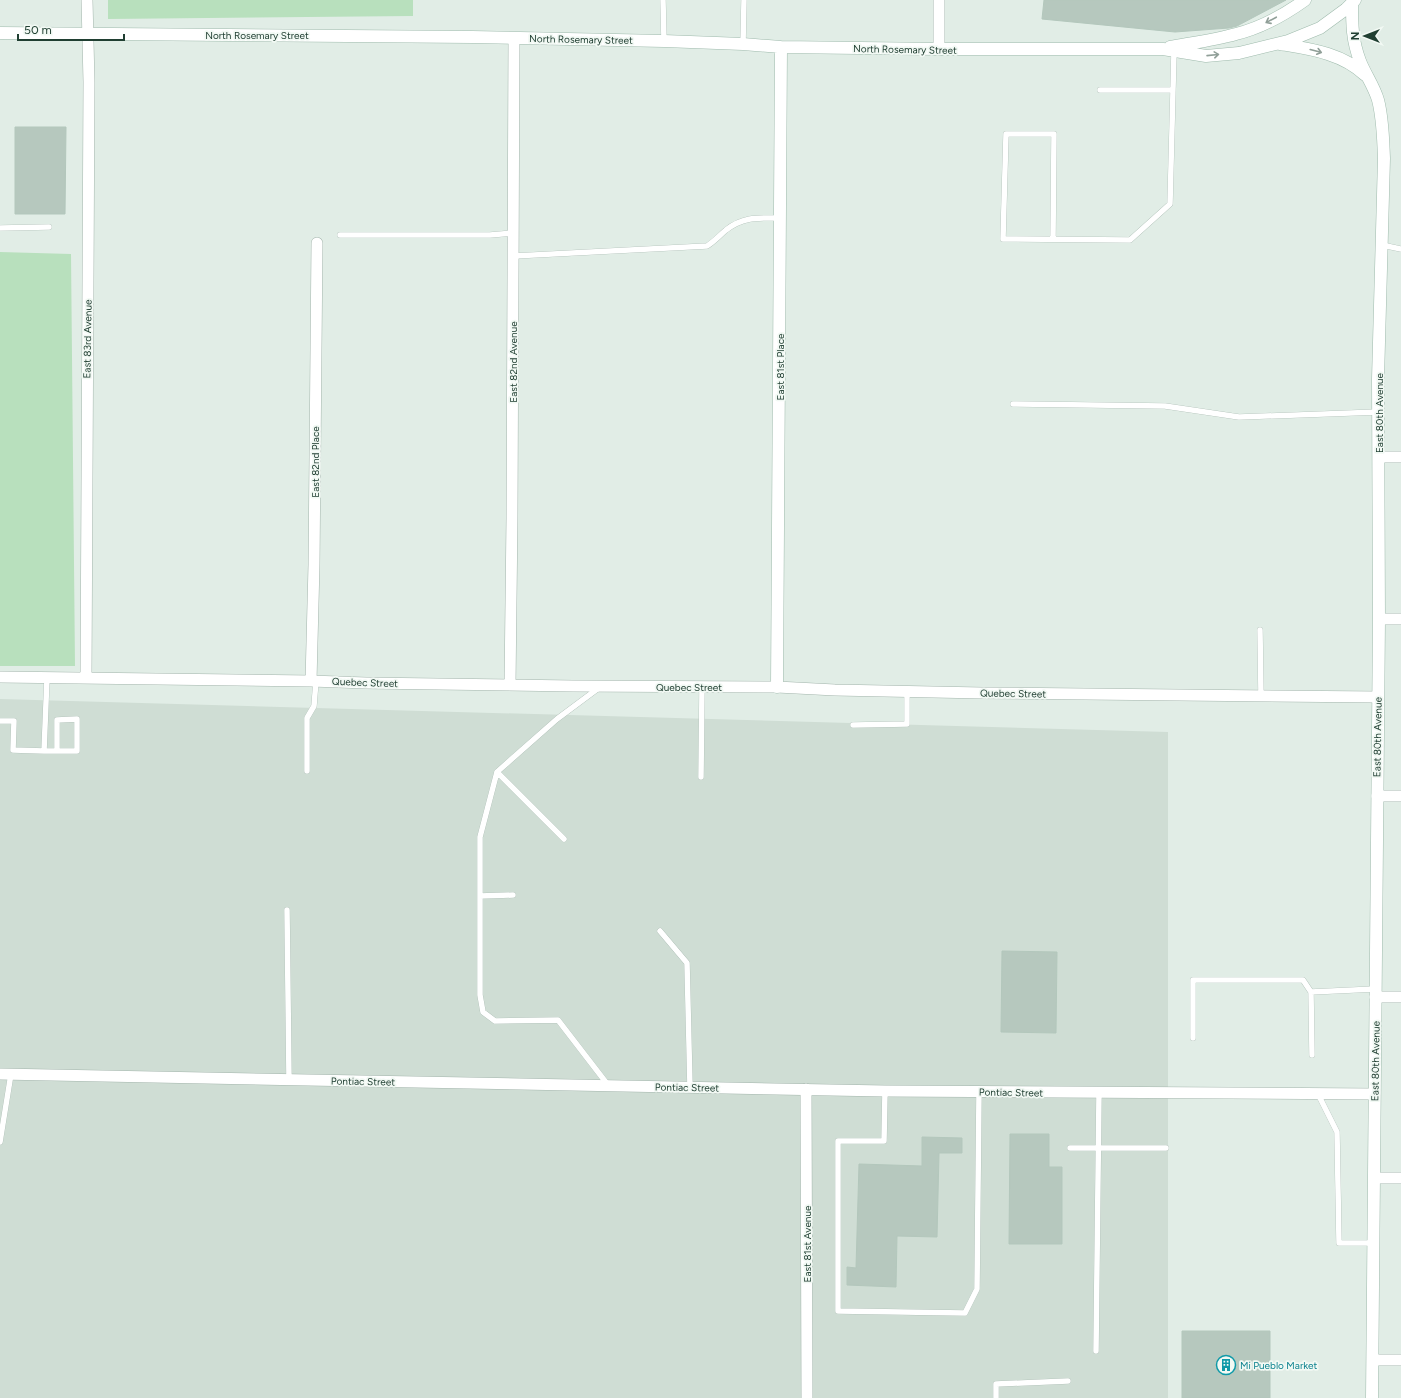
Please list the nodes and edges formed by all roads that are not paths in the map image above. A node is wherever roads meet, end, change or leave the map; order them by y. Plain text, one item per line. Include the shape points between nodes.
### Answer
1 (87, 0) edge
2 (663, 0) edge
3 (744, 0) edge
4 (940, 0) edge
5 (1305, 0) edge
6 (1354, 2) edge
7 (0, 33) edge
8 (88, 34) junction
9 (514, 38) junction
10 (664, 41) junction
11 (743, 44) junction
12 (1278, 44) junction
13 (781, 47) junction
14 (939, 50) junction
15 (1169, 50) junction
16 (1368, 78) junction
17 (1100, 90) dead end
18 (1173, 90) junction
19 (781, 218) junction
20 (0, 228) edge
21 (49, 228) dead end
22 (514, 233) junction
23 (340, 236) dead end
24 (1053, 239) junction
25 (317, 242) dead end
26 (1382, 244) junction
27 (1401, 249) edge
28 (514, 256) junction
29 (1013, 404) dead end
30 (1379, 412) junction
31 (1379, 457) junction
32 (1401, 457) edge
33 (1379, 619) junction
34 (1401, 619) edge
35 (1260, 630) dead end
36 (0, 677) edge
37 (47, 678) junction
38 (86, 678) junction
39 (313, 681) junction
40 (510, 685) junction
41 (602, 686) junction
42 (702, 687) junction
43 (777, 687) junction
44 (907, 691) junction
45 (1261, 696) junction
46 (1378, 697) junction
47 (0, 721) edge
48 (854, 725) dead end
49 (44, 751) junction
50 (56, 751) junction
51 (307, 771) dead end
52 (497, 772) junction
53 (701, 777) dead end
54 (1377, 796) junction
55 (1401, 796) edge
56 (564, 839) dead end
57 (513, 895) dead end
58 (480, 896) junction
59 (287, 910) dead end
60 (660, 931) dead end
61 (1310, 992) junction
62 (1375, 993) junction
63 (1401, 997) edge
64 (1193, 1038) dead end
65 (1312, 1055) dead end
66 (6, 1074) edge
67 (289, 1079) junction
68 (609, 1085) junction
69 (690, 1087) junction
70 (806, 1089) junction
71 (885, 1091) junction
72 (979, 1092) junction
73 (1099, 1093) junction
74 (1318, 1094) junction
75 (1374, 1094) junction
76 (0, 1142) edge
77 (1070, 1148) dead end
78 (1098, 1148) junction
79 (1166, 1148) dead end
80 (1374, 1178) junction
81 (1401, 1178) edge
82 (1373, 1243) junction
83 (1096, 1351) dead end
84 (1373, 1360) junction
85 (1401, 1360) edge
86 (1068, 1381) dead end
87 (807, 1398) edge
88 (996, 1398) edge
89 (1372, 1398) edge

1 - 8 street, East 83rd Avenue
2 - 10 lane
3 - 11 lane
4 - 14 street
5 -> 15 street, North Rosemary Street via 1271,21 1247,31
6 - 12 street, North Rosemary Street via 1320,28
6 - 16 street, East 80th Avenue via 1352,35
7 - 8 street, North Rosemary Street
8 - 9 street, North Rosemary Street
8 - 38 street, East 83rd Avenue
9 - 10 street, North Rosemary Street
9 - 22 street, East 82nd Avenue
10 - 11 street, North Rosemary Street
11 - 13 street, North Rosemary Street
15 -> 12 street, North Rosemary Street via 1206,56 1239,53
12 -> 16 street, East 80th Avenue via 1335,56 1350,63
13 - 14 street, North Rosemary Street
13 - 19 street, East 81st Place
14 - 15 street, North Rosemary Street
15 - 18 lane
16 - 26 street, East 80th Avenue via 1377,98 1383,128
17 - 18 lane
18 - 24 lane via 1170,204 1130,240
19 - 28 lane via 743,220 724,231 707,246
19 - 43 street, East 81st Place
20 - 21 lane
22 - 23 lane
22 - 28 street, East 82nd Avenue
24 - 24 lane via 1003,239 1006,134 1054,134
25 - 39 street, East 82nd Place
26 - 27 lane
26 - 30 street, East 80th Avenue
28 - 40 street, East 82nd Avenue
29 - 30 lane via 1165,406 1239,416
30 - 31 street, East 80th Avenue
31 - 32 street
31 - 33 street, East 80th Avenue
33 - 34 street
33 - 46 street, East 80th Avenue
35 - 45 lane
36 - 37 street, Quebec Street
37 - 38 street, Quebec Street
37 - 49 lane
38 - 39 street, Quebec Street
39 - 40 street, Quebec Street
39 - 51 lane via 314,706 307,718
40 - 41 street, Quebec Street
41 - 42 street, Quebec Street
41 - 52 lane via 557,719
42 - 43 street, Quebec Street
42 - 53 lane
43 - 44 street, Quebec Street
44 - 45 street, Quebec Street
44 - 48 lane via 907,724
45 - 46 street, Quebec Street
46 - 54 street, East 80th Avenue
47 - 49 lane via 14,721 13,750
49 - 50 lane
50 - 50 lane via 76,751 77,719 58,720
52 - 56 lane
52 - 58 lane via 480,837
54 - 55 street
54 - 62 street, East 80th Avenue
57 - 58 lane
58 - 68 lane via 480,995 484,1012 494,1021 558,1020
59 - 67 lane
60 - 69 lane via 687,963
61 - 62 lane
61 - 64 lane via 1303,980 1193,980
61 - 65 lane
62 - 63 street
62 - 75 street, East 80th Avenue
66 - 67 street, Pontiac Street
66 - 76 lane
67 - 68 street, Pontiac Street
68 - 69 street, Pontiac Street
69 - 70 street, Pontiac Street
70 - 71 street, Pontiac Street
70 - 87 street, East 81st Avenue
71 - 72 street, Pontiac Street
71 - 72 lane via 884,1141 838,1141 838,1311 965,1313 977,1289
72 - 73 street, Pontiac Street
73 - 74 street, Pontiac Street
73 - 78 lane
74 - 75 street, Pontiac Street
74 - 82 lane via 1337,1132 1339,1243
75 - 80 street, East 80th Avenue
77 - 78 lane
78 - 79 lane
78 - 83 lane
80 - 81 street
80 - 82 street, East 80th Avenue
82 - 84 street, East 80th Avenue
84 - 85 street
84 - 89 street, East 80th Avenue
86 - 88 lane via 996,1384

